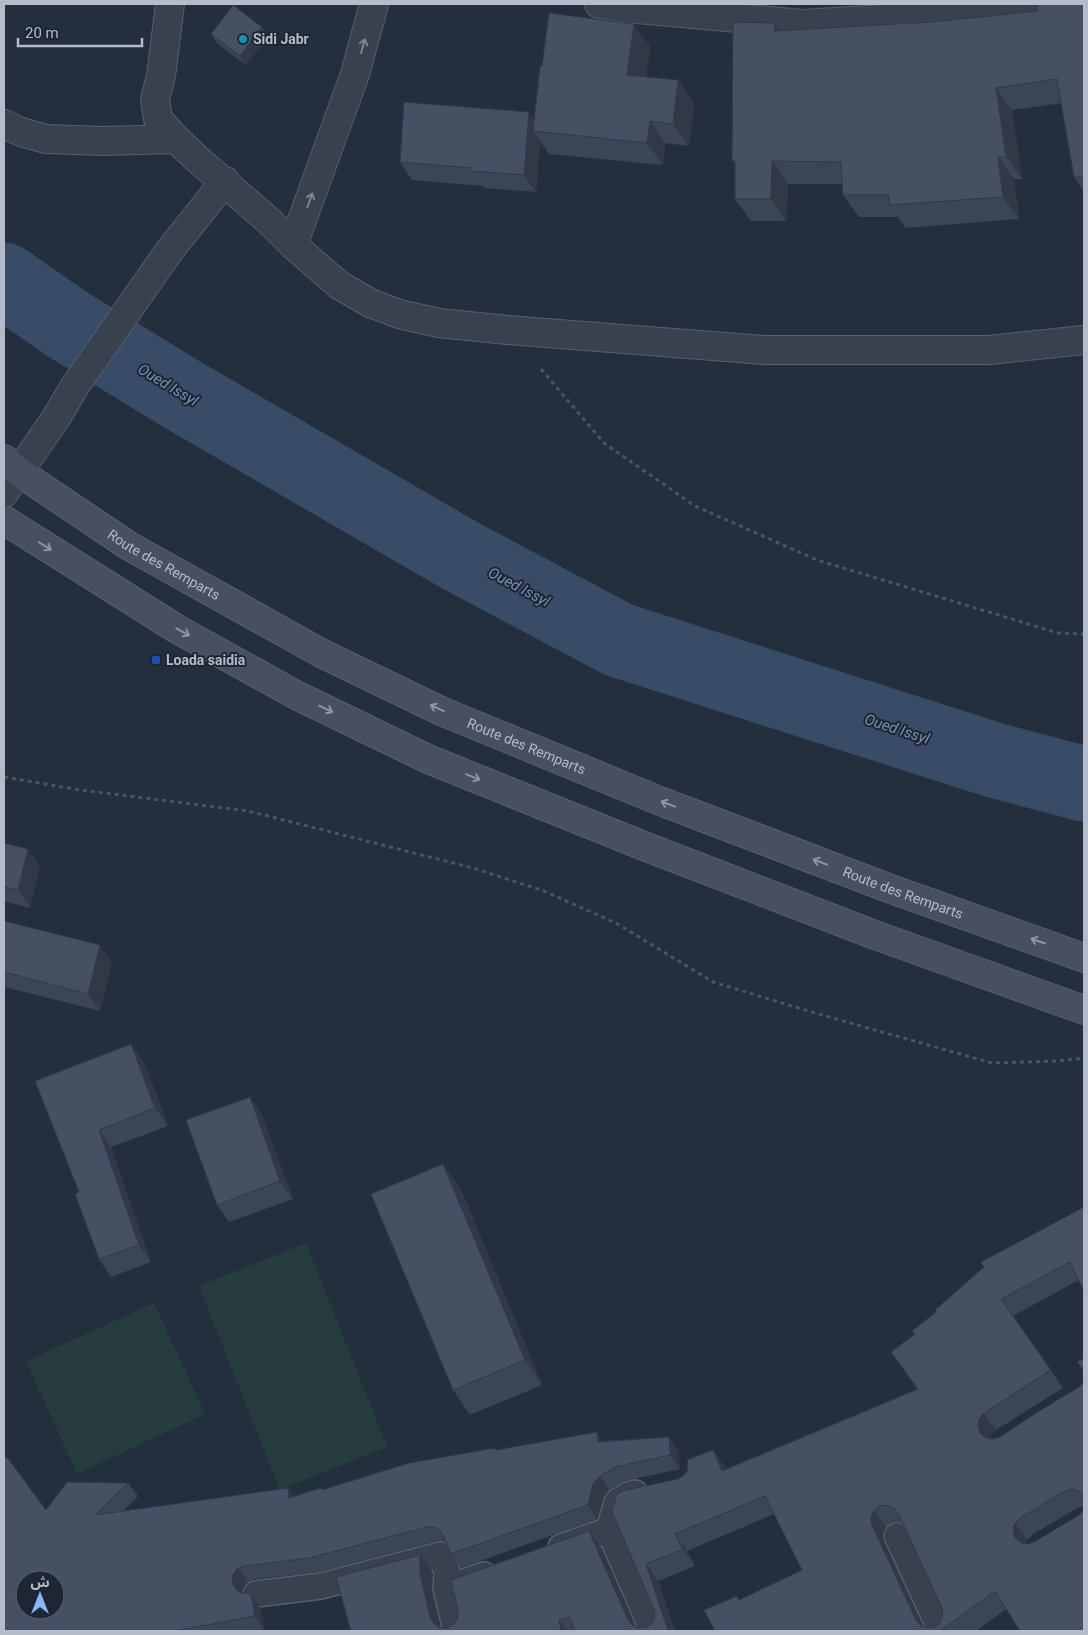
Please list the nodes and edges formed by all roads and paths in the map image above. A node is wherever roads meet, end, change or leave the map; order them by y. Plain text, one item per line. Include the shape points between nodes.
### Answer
1 (170, 4) edge
2 (374, 4) edge
3 (599, 4) edge
4 (1027, 4) edge
5 (4, 124) edge
6 (176, 139) junction
7 (225, 181) junction
8 (293, 245) junction
9 (508, 330) junction
10 (1084, 340) edge
11 (9, 474) edge
12 (4, 520) edge
13 (1084, 634) edge
14 (4, 777) edge
15 (1084, 958) edge
16 (1084, 1010) edge
17 (1084, 1058) edge
18 (660, 1488) edge
19 (609, 1530) junction
20 (897, 1536) dead end
21 (537, 1556) edge
22 (500, 1569) edge
23 (446, 1588) junction
24 (256, 1594) dead end
25 (456, 1631) edge
26 (653, 1631) edge
27 (941, 1631) edge

1 - 6 street via 155,99 158,119
8 -> 2 street via 355,74
3 - 4 street via 803,24 992,12 1023,8
5 - 6 street via 46,139
6 - 7 street
7 - 8 street
7 - 11 street via 170,250 56,418
8 - 9 street via 339,285 370,303 439,323
9 - 10 street via 764,350 989,350
9 - 13 path via 604,442 696,506 817,560 1058,634
15 -> 11 main road, Route des Remparts via 660,801 441,711 321,653 129,546
12 -> 16 main road via 177,629 296,695 428,759 875,935
14 - 17 path via 248,811 473,868 544,891 616,923 713,982 992,1063
18 - 19 lane via 628,1495 617,1502
19 - 21 lane
19 - 26 lane
20 - 27 lane
22 - 23 lane
23 - 24 lane via 447,1571 440,1555 321,1586
23 - 25 lane

